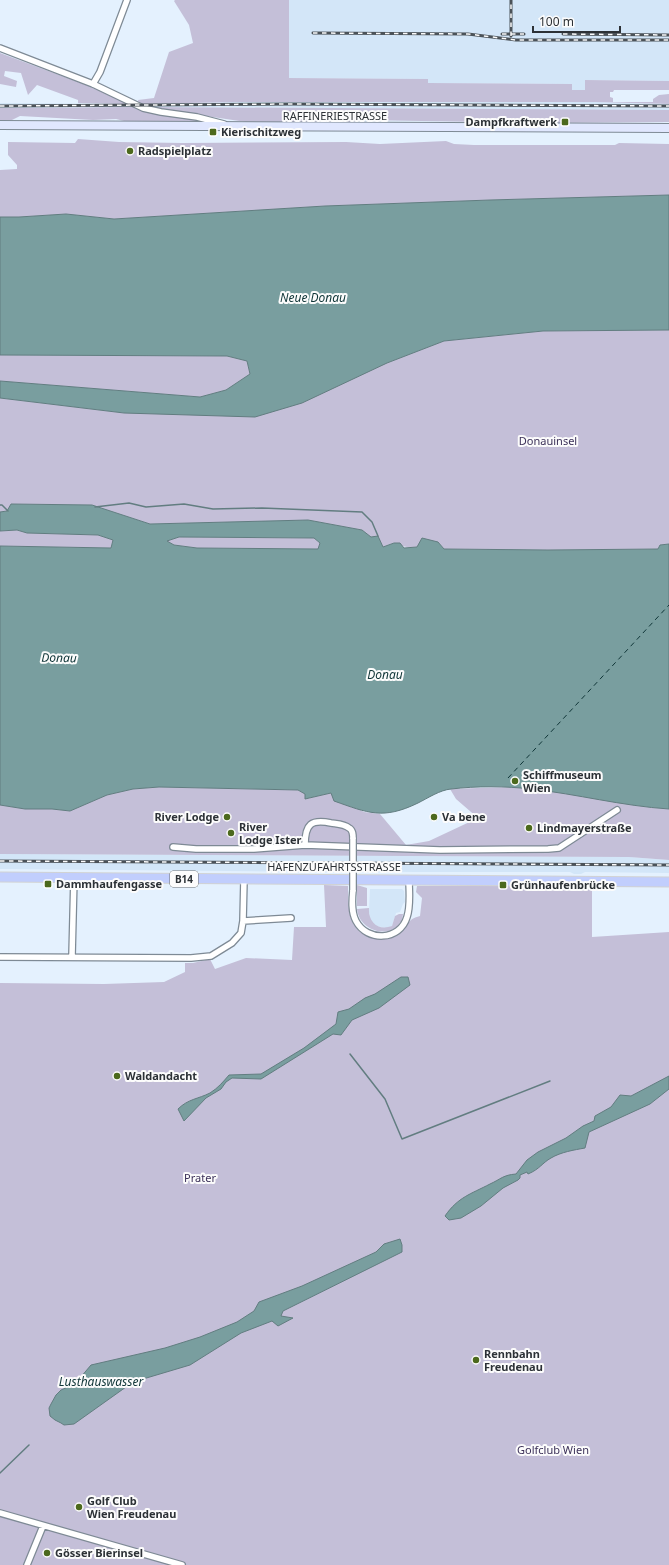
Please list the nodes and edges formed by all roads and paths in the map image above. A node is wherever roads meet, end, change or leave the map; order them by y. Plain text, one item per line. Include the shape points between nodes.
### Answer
1 (127, 0) edge
2 (0, 48) edge
3 (93, 84) junction
4 (0, 125) edge
5 (230, 126) junction
6 (669, 128) edge
7 (617, 810) dead end
8 (305, 845) junction
9 (173, 847) dead end
10 (0, 877) edge
11 (74, 877) junction
12 (244, 879) junction
13 (409, 879) junction
14 (669, 882) edge
15 (291, 918) dead end
16 (243, 921) junction
17 (72, 956) junction
18 (0, 957) edge
19 (0, 1513) edge
20 (43, 1526) junction
21 (27, 1565) edge
22 (182, 1565) edge

1 - 3 street
2 - 3 street
3 - 5 street via 148,109 196,116
4 - 5 main road, RAFFINERIESTRASSE
5 - 6 main road, RAFFINERIESTRASSE
7 - 8 street via 559,848 440,850
8 - 9 street via 254,849
8 - 13 street, bridge via 305,834 314,822 342,824 352,830 353,915 359,926 374,936 391,934 404,924 407,917
10 - 11 main road, HAFENZUFAHRTSSTRASSE / B14
11 - 12 main road, HAFENZUFAHRTSSTRASSE / B14
11 - 17 street
12 - 13 main road, HAFENZUFAHRTSSTRASSE / B14
12 - 16 street
13 - 14 main road, HAFENZUFAHRTSSTRASSE / B14
15 - 16 street
16 - 17 street via 241,933 211,956
17 - 18 street
19 - 20 street
20 - 21 street
20 - 22 street

